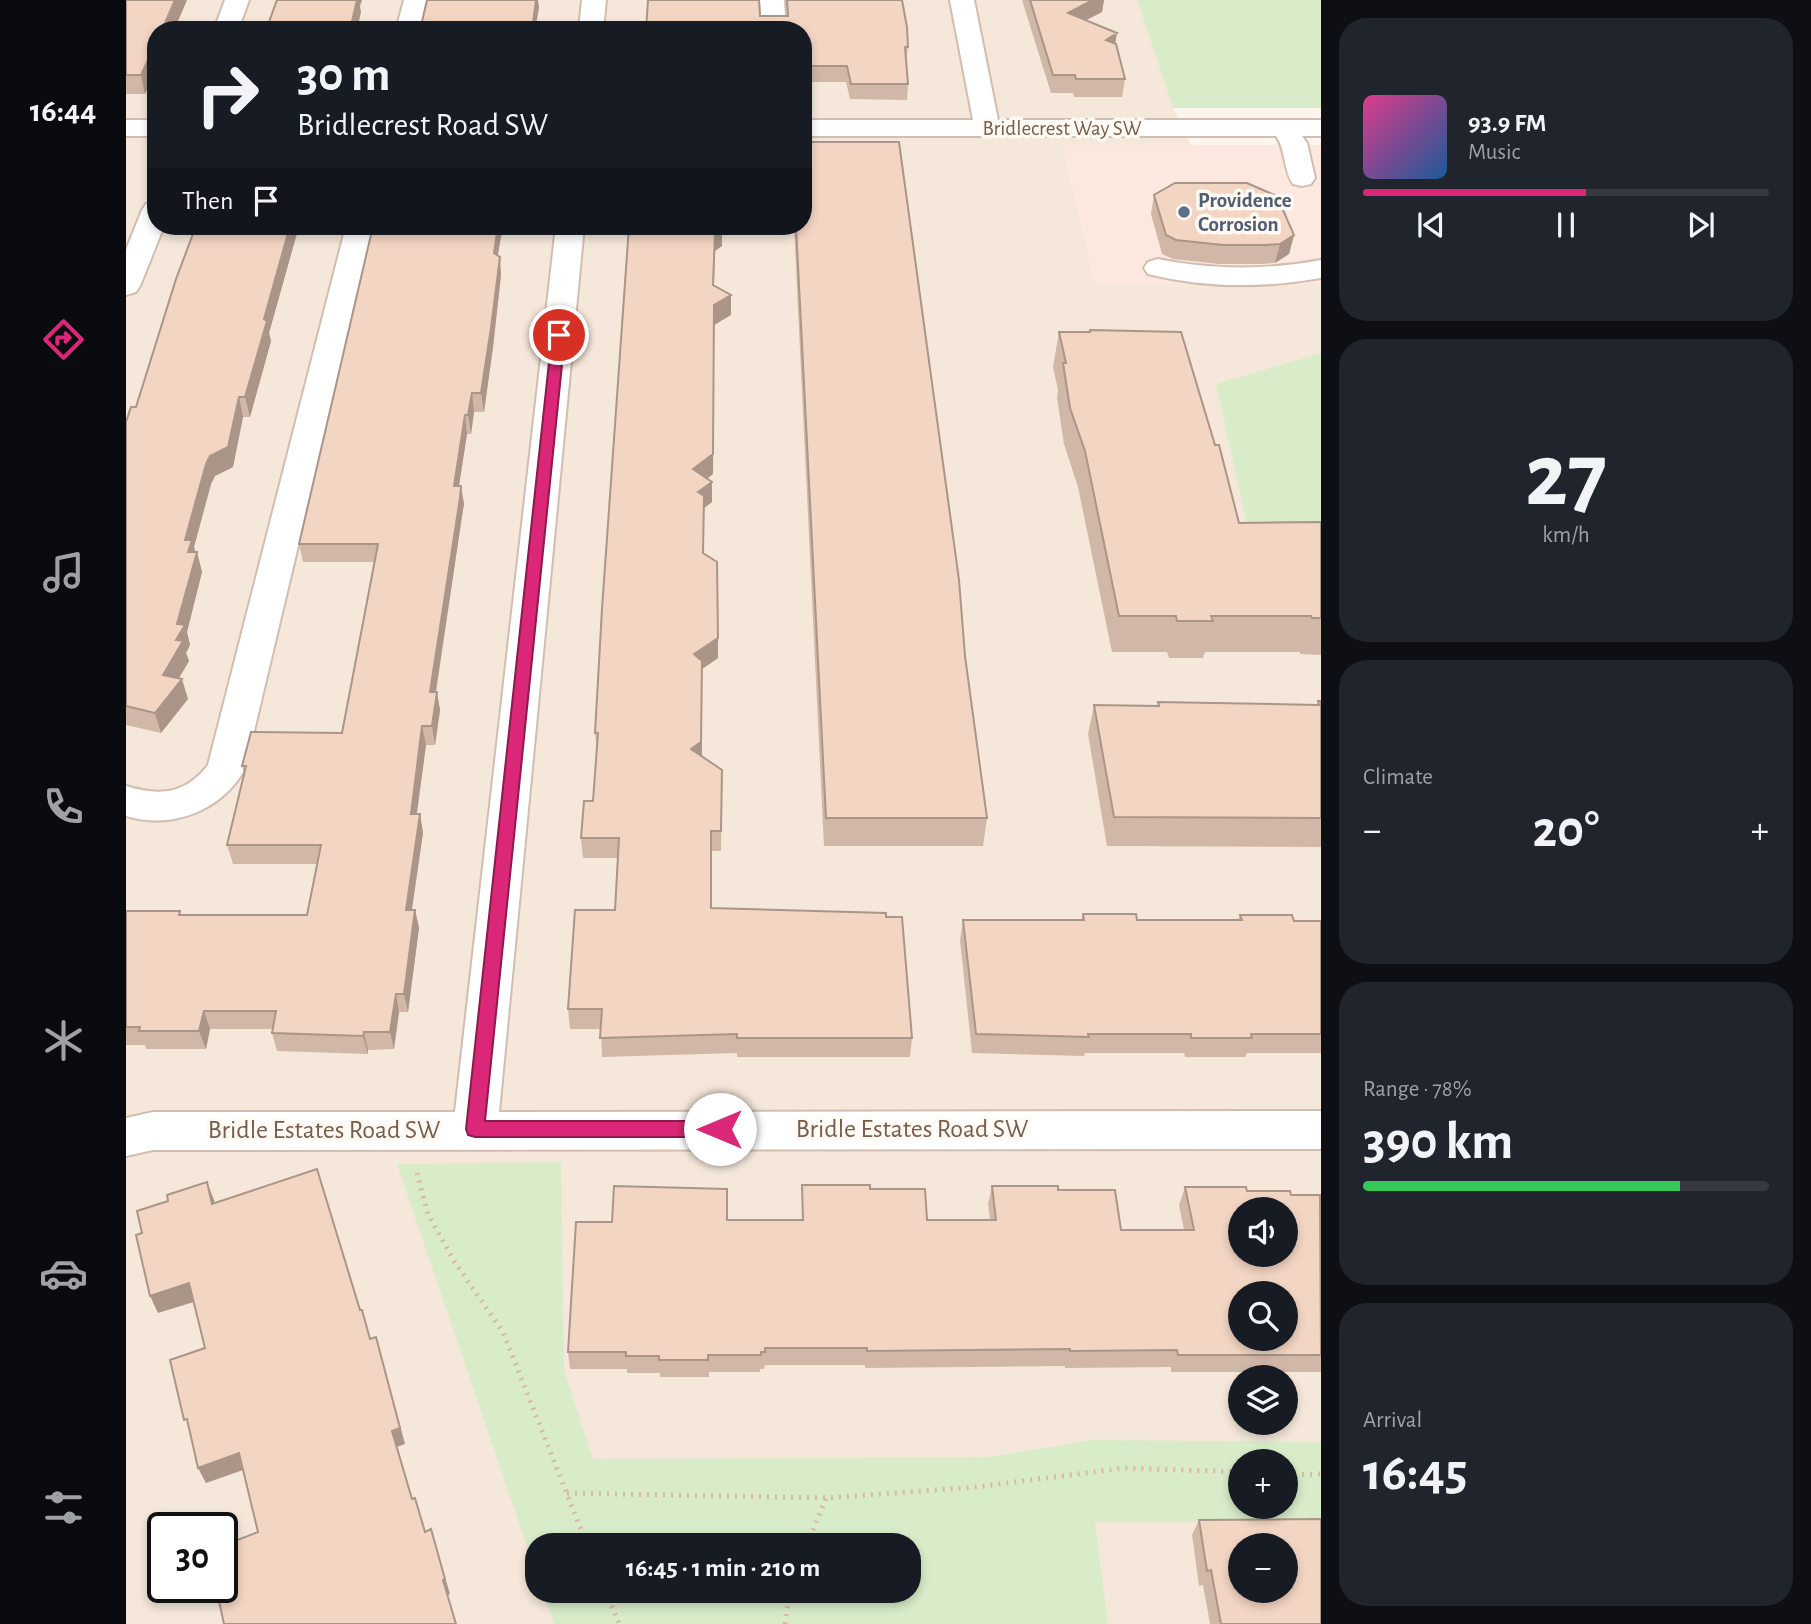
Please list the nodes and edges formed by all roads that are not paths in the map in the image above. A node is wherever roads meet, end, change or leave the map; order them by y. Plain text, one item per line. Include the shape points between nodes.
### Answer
1 (237, 0) edge
2 (416, 0) edge
3 (594, 0) edge
4 (772, 0) edge
5 (962, 0) edge
6 (229, 21) edge
7 (410, 21) edge
8 (592, 21) edge
9 (773, 21) edge
10 (126, 128) edge
11 (147, 128) edge
12 (812, 128) edge
13 (987, 128) junction
14 (1284, 128) junction
15 (1321, 128) edge
16 (1303, 178) dead end
17 (147, 232) edge
18 (358, 235) edge
19 (569, 235) edge
20 (1158, 268) dead end
21 (1321, 269) edge
22 (126, 286) edge
23 (126, 800) edge
24 (475, 1129) junction
25 (1321, 1130) edge
26 (126, 1138) edge

1 - 6 street
2 - 7 street
3 - 8 street
4 - 9 street
5 - 13 street
10 - 11 street
12 - 13 street, Bridlecrest Way SW
13 - 14 street, Bridlecrest Way SW
14 - 15 street, Bridlecrest Way SW
14 - 16 street via 1294,142
17 - 22 street
18 - 23 street via 226,769 194,799 150,808
19 - 24 street
20 - 21 street via 1189,274 1302,274
24 - 25 street, Bridle Estates Road SW
24 - 26 street, Bridle Estates Road SW via 153,1131

